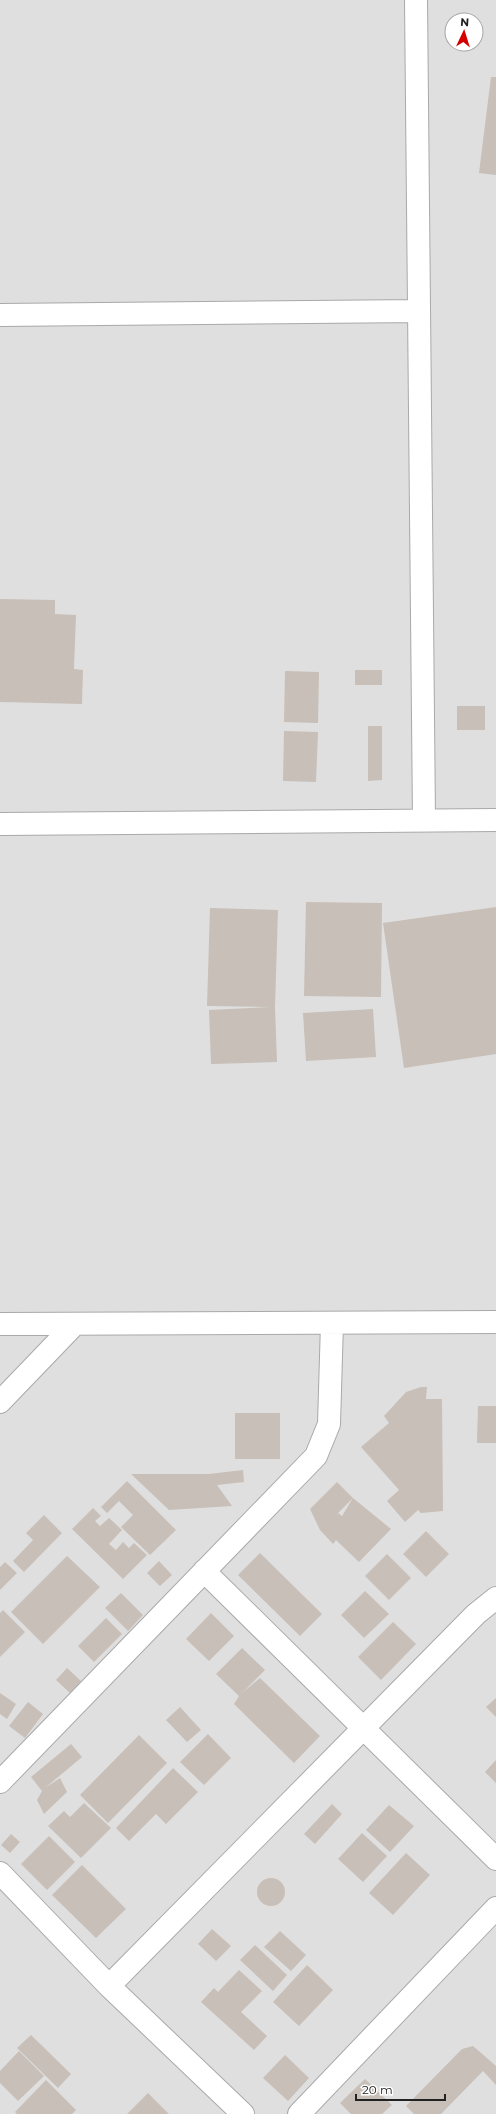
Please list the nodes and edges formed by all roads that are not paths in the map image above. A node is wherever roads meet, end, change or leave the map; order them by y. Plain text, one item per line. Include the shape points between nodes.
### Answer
1 (416, 0) edge
2 (419, 311) junction
3 (0, 315) edge
4 (424, 820) junction
5 (496, 820) edge
6 (0, 824) edge
7 (496, 1322) edge
8 (332, 1323) junction
9 (0, 1324) edge
10 (75, 1324) junction
11 (0, 1402) edge
12 (204, 1572) junction
13 (496, 1598) edge
14 (363, 1729) junction
15 (0, 1782) edge
16 (496, 1859) edge
17 (0, 1873) edge
18 (496, 1908) edge
19 (109, 1986) junction
20 (243, 2114) edge
21 (299, 2114) edge

1 - 2 street
2 - 3 street
2 - 4 street
4 - 5 street
4 - 6 street
7 - 8 street
8 - 10 street
8 - 12 street via 329,1424 316,1456
9 - 10 street
10 - 11 street
12 - 14 street
12 - 15 street
13 - 14 street via 476,1614
14 - 16 street
14 - 19 street
17 - 19 street
18 - 21 street
19 - 20 street

